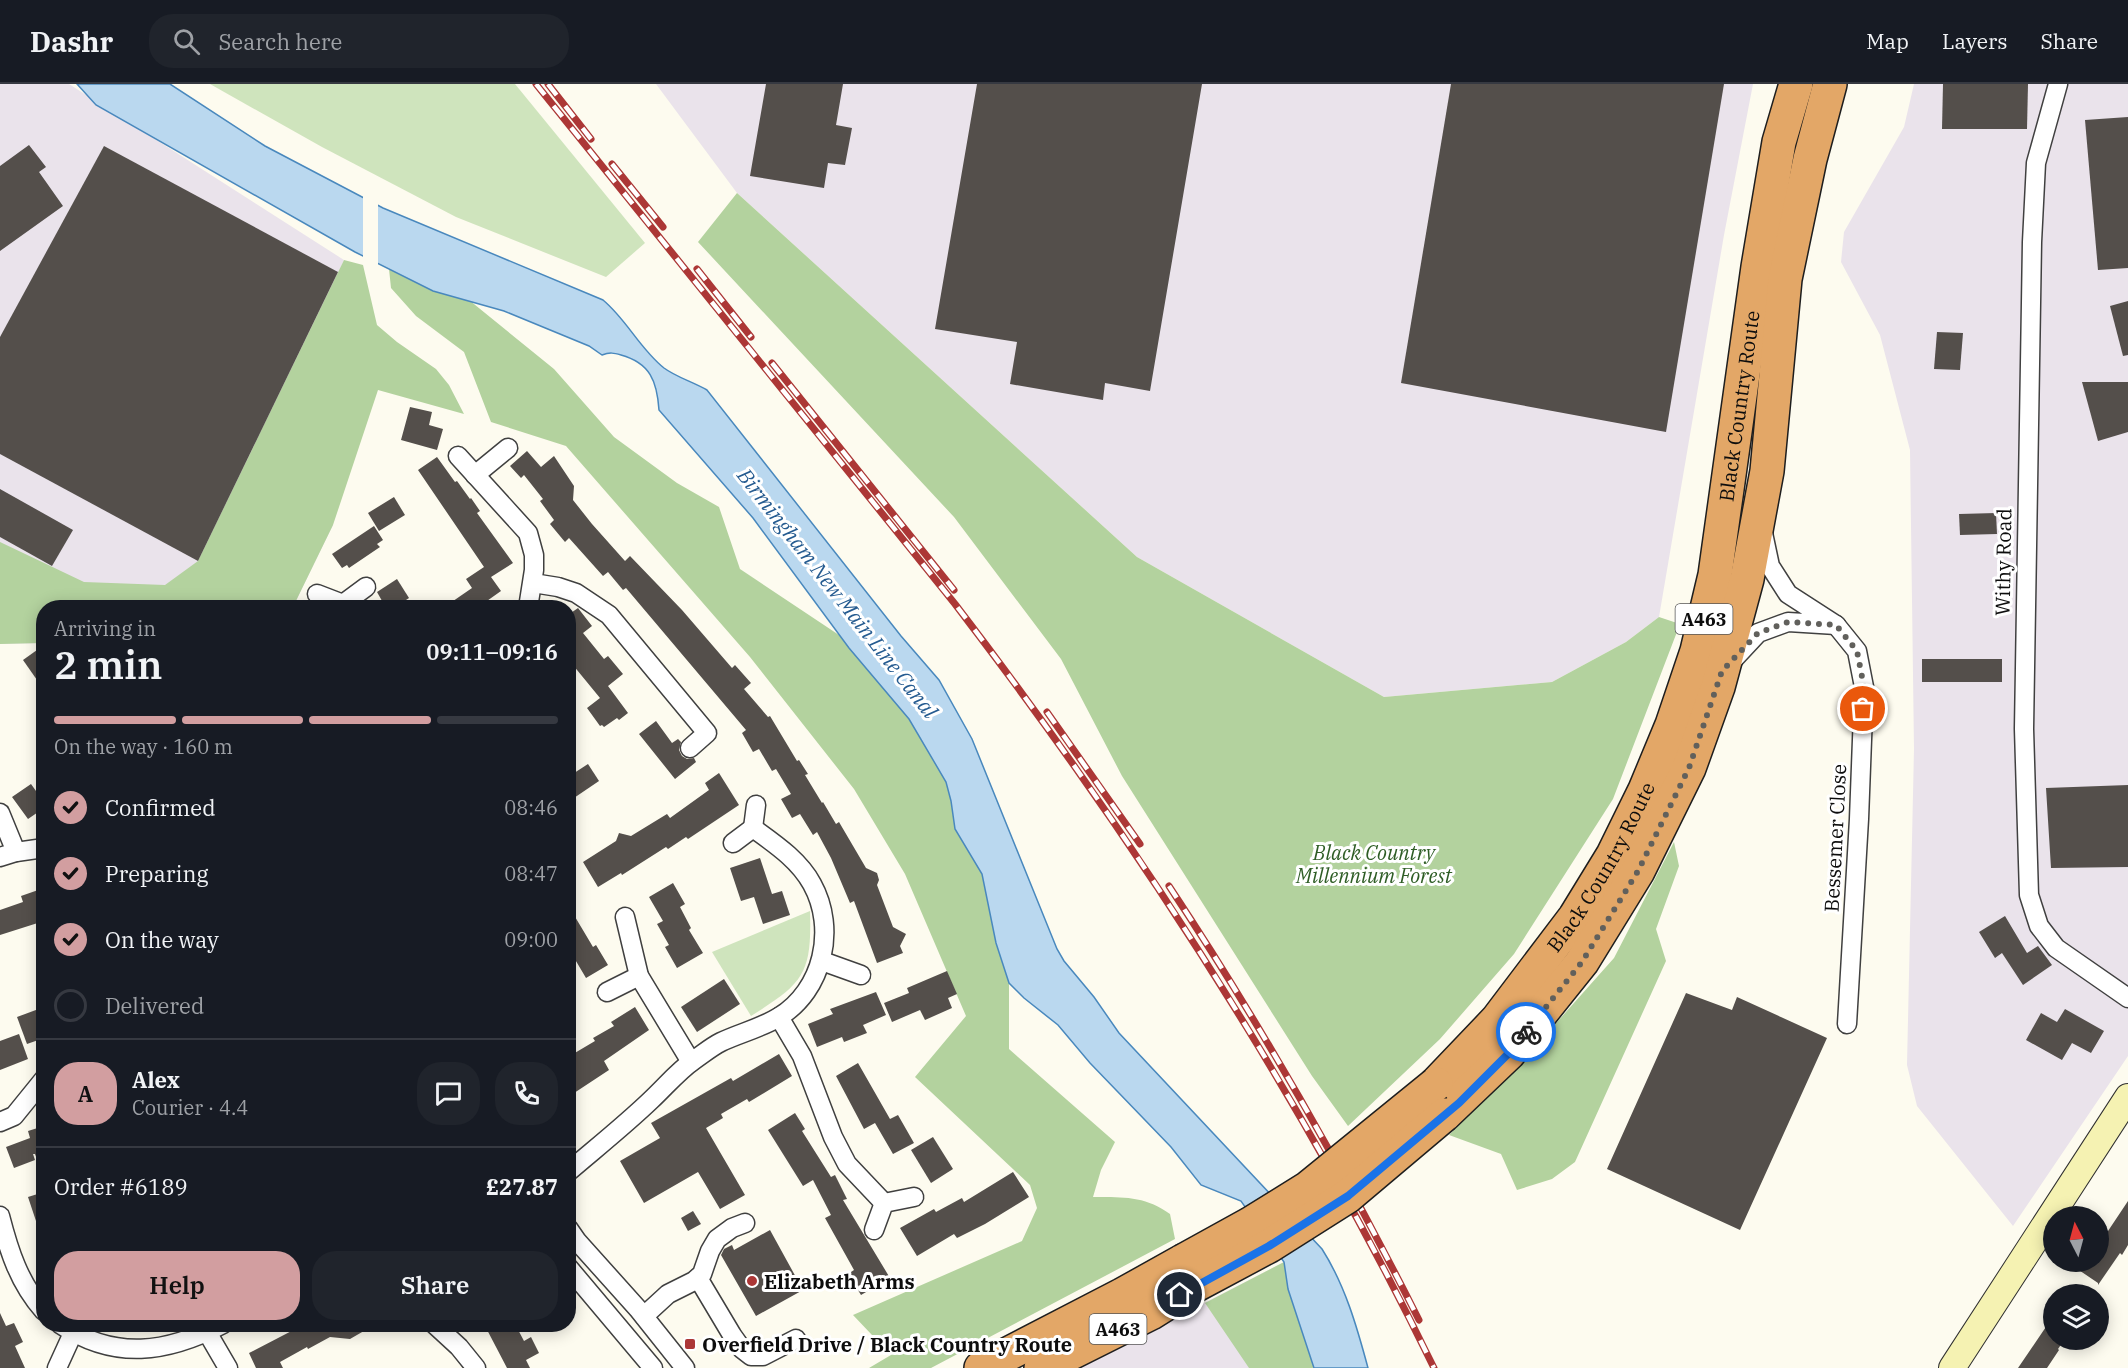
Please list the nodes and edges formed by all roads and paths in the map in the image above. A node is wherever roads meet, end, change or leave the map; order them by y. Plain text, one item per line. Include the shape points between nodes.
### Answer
1 (1796, 84) edge
2 (1830, 84) edge
3 (2058, 84) edge
4 (508, 448) dead end
5 (458, 456) dead end
6 (475, 475) junction
7 (1759, 516) junction
8 (532, 583) junction
9 (366, 586) dead end
10 (317, 594) dead end
11 (330, 600) edge
12 (351, 600) edge
13 (529, 600) edge
14 (1836, 625) junction
15 (1722, 671) junction
16 (690, 748) dead end
17 (756, 804) dead end
18 (0, 813) edge
19 (753, 828) junction
20 (733, 843) dead end
21 (36, 849) edge
22 (8, 854) edge
23 (625, 917) dead end
24 (822, 961) junction
25 (861, 975) dead end
26 (639, 976) junction
27 (608, 992) dead end
28 (2128, 998) edge
29 (779, 1017) junction
30 (1846, 1024) dead end
31 (691, 1062) junction
32 (36, 1089) edge
33 (2128, 1097) edge
34 (0, 1122) edge
35 (576, 1165) edge
36 (914, 1197) dead end
37 (884, 1203) junction
38 (1, 1221) edge
39 (745, 1223) dead end
40 (874, 1230) dead end
41 (576, 1240) edge
42 (1188, 1273) junction
43 (576, 1277) edge
44 (698, 1278) junction
45 (36, 1301) edge
46 (644, 1316) junction
47 (65, 1332) edge
48 (72, 1332) edge
49 (205, 1332) edge
50 (216, 1332) edge
51 (443, 1332) edge
52 (796, 1339) dead end
53 (57, 1368) edge
54 (228, 1368) edge
55 (476, 1368) edge
56 (653, 1368) edge
57 (686, 1368) edge
58 (981, 1368) edge
59 (1041, 1368) edge
60 (1952, 1368) edge

1 - 42 highway, Black Country Route / A463, bridge via 1779,142 1758,267 1715,575 1672,725 1613,855 1575,917 1497,1020 1436,1084 1308,1188 1250,1224
2 - 7 highway, Black Country Route / A463 via 1785,279 1767,471
3 - 28 street, Withy Road via 2036,163 2032,242 2024,729 2029,895 2038,926 2055,948
4 - 6 street
5 - 6 street
6 - 8 street via 528,533 534,555
7 - 14 street, Bessemer Close via 1770,566 1788,594
7 - 15 highway, Black Country Route / A463
8 - 13 street
8 - 16 street via 576,593 609,615 707,733
9 - 12 street
10 - 11 street
14 - 15 street via 1788,622 1758,633
14 - 30 street, Bessemer Close via 1857,651 1864,687
15 - 42 highway, Black Country Route / A463, bridge via 1684,778 1638,871 1582,962 1509,1053 1444,1115 1348,1196 1269,1246
17 - 19 street
18 - 22 street
19 - 20 street
19 - 24 street via 792,858 812,884 823,918
21 - 22 street
23 - 26 street
24 - 25 street
24 - 29 street via 804,994
26 - 27 street
26 - 31 street
29 - 31 street via 719,1043
29 - 37 street via 802,1056 847,1164
31 - 35 street
32 - 34 street via 14,1116
33 - 60 street
36 - 37 street
37 - 40 street
38 - 45 street via 12,1261
39 - 44 street via 717,1239
41 - 46 street
42 - 58 highway, Black Country Route / A463 via 1122,1295
42 - 59 highway, Black Country Route / A463 via 1151,1313
43 - 56 street
44 - 46 street via 669,1294
44 - 52 street via 732,1335 751,1356 763,1356
46 - 57 street
47 - 53 street
48 - 49 street via 98,1344 136,1348 170,1346
50 - 54 street
51 - 55 street

